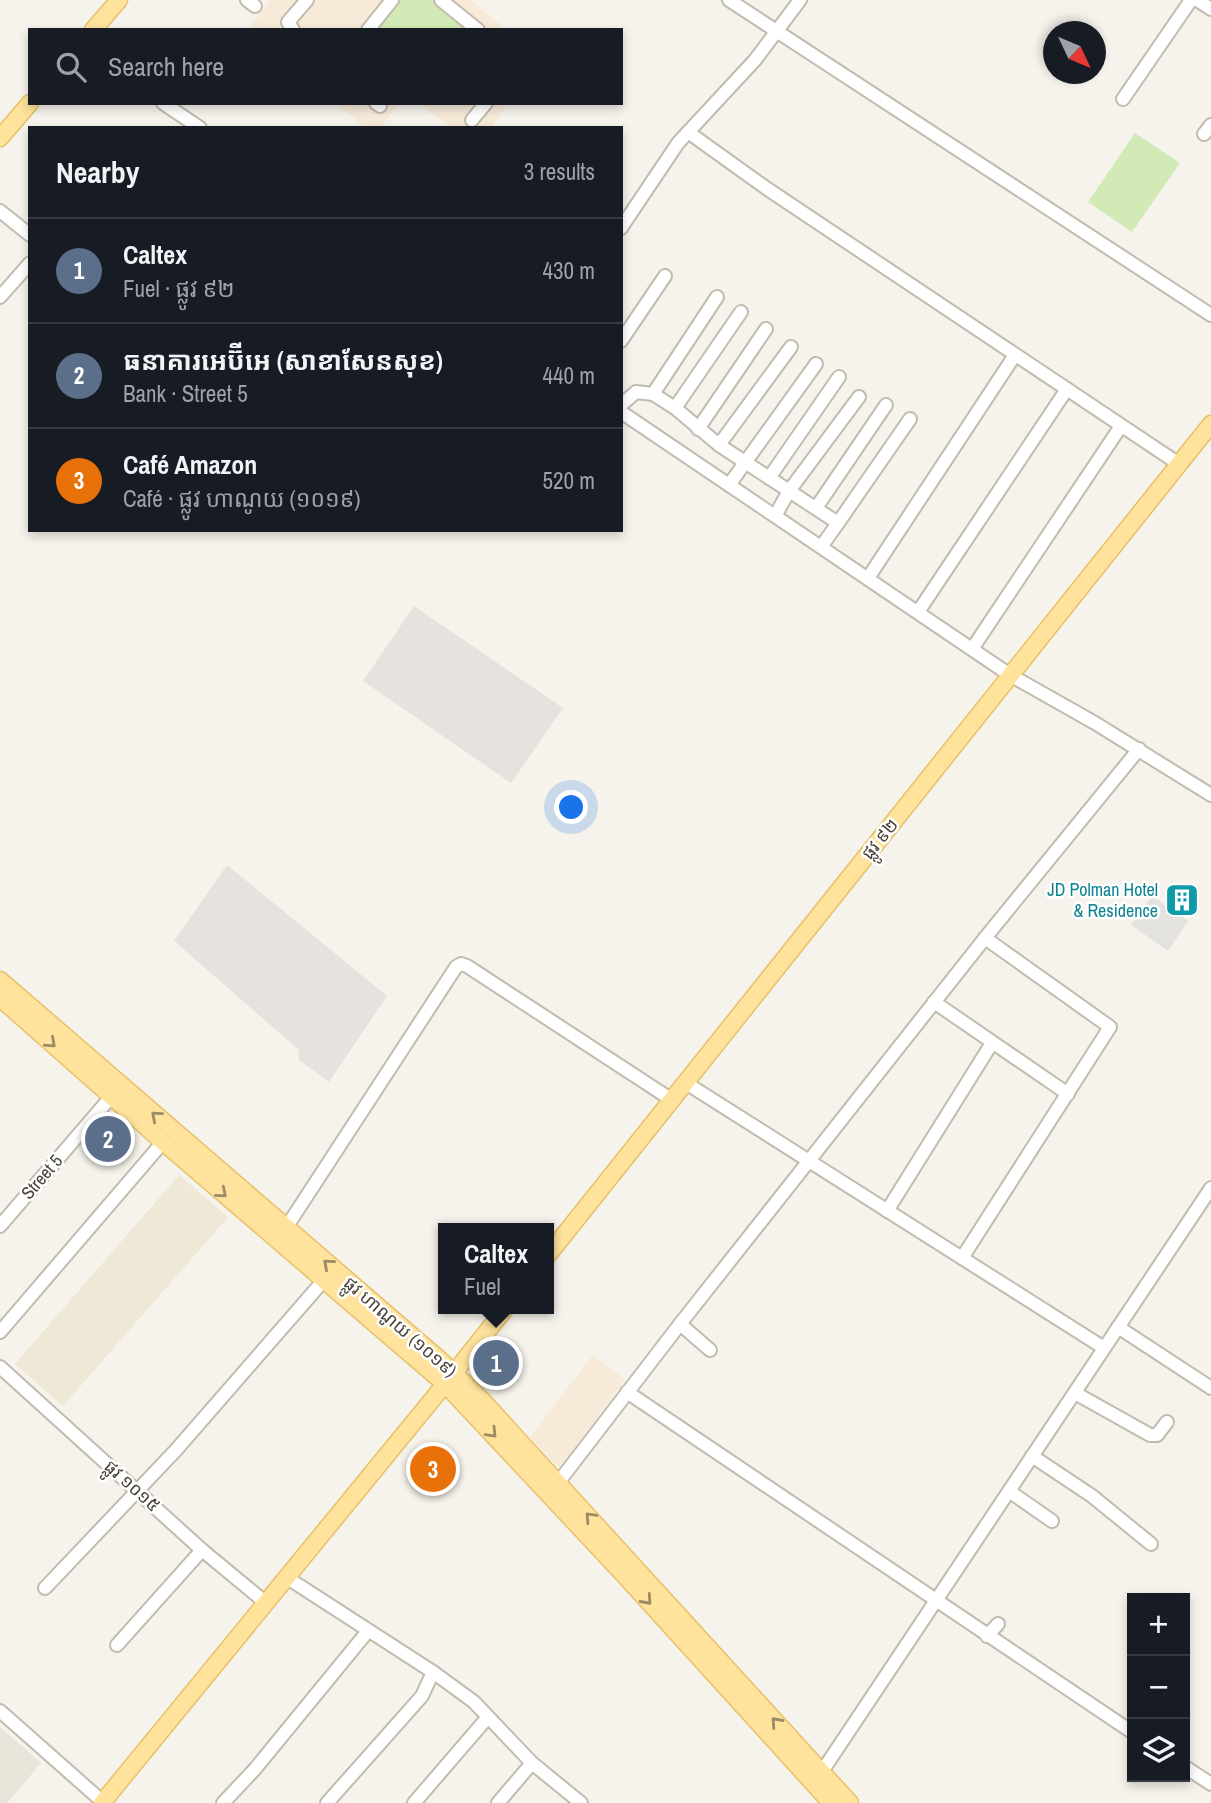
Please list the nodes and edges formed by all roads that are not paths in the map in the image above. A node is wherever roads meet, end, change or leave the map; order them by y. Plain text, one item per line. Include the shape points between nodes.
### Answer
1 (119, 0) edge
2 (307, 0) edge
3 (392, 0) edge
4 (441, 0) edge
5 (729, 0) edge
6 (800, 0) edge
7 (1191, 0) edge
8 (1197, 0) edge
9 (1211, 9) edge
10 (95, 28) edge
11 (292, 28) edge
12 (370, 28) edge
13 (476, 28) edge
14 (776, 31) junction
15 (1124, 99) dead end
16 (28, 105) edge
17 (166, 105) edge
18 (484, 105) edge
19 (472, 120) dead end
20 (197, 126) edge
21 (688, 132) junction
22 (0, 138) edge
23 (0, 211) edge
24 (623, 225) edge
25 (28, 233) edge
26 (28, 265) edge
27 (665, 276) dead end
28 (0, 297) edge
29 (717, 297) dead end
30 (741, 312) dead end
31 (1211, 314) edge
32 (766, 329) dead end
33 (623, 338) edge
34 (791, 347) dead end
35 (1015, 355) junction
36 (816, 364) dead end
37 (839, 377) dead end
38 (1067, 390) junction
39 (653, 394) junction
40 (859, 397) dead end
41 (623, 403) edge
42 (887, 405) dead end
43 (675, 408) junction
44 (623, 413) edge
45 (910, 419) dead end
46 (1122, 426) junction
47 (698, 429) junction
48 (1209, 430) edge
49 (719, 444) junction
50 (745, 462) junction
51 (1179, 464) junction
52 (769, 478) junction
53 (729, 485) junction
54 (789, 491) junction
55 (816, 509) junction
56 (775, 516) junction
57 (838, 523) junction
58 (821, 547) junction
59 (868, 578) junction
60 (919, 612) junction
61 (972, 649) junction
62 (1010, 676) junction
63 (1139, 749) junction
64 (1211, 795) edge
65 (985, 938) junction
66 (0, 980) edge
67 (0, 998) edge
68 (934, 1002) junction
69 (992, 1043) junction
70 (686, 1083) junction
71 (1068, 1094) junction
72 (111, 1097) junction
73 (672, 1100) junction
74 (163, 1142) junction
75 (810, 1162) junction
76 (1211, 1188) edge
77 (887, 1211) junction
78 (0, 1226) edge
79 (282, 1234) junction
80 (554, 1248) edge
81 (962, 1258) junction
82 (324, 1280) junction
83 (501, 1314) edge
84 (680, 1324) junction
85 (1118, 1328) junction
86 (0, 1332) edge
87 (1104, 1348) junction
88 (710, 1350) dead end
89 (0, 1367) edge
90 (449, 1379) junction
91 (1211, 1388) edge
92 (627, 1392) junction
93 (1074, 1393) junction
94 (1167, 1422) dead end
95 (1032, 1456) junction
96 (554, 1488) junction
97 (137, 1490) junction
98 (1009, 1491) junction
99 (1052, 1521) dead end
100 (1151, 1544) dead end
101 (202, 1549) junction
102 (286, 1577) junction
103 (45, 1588) dead end
104 (937, 1600) junction
105 (266, 1603) junction
106 (999, 1624) dead end
107 (368, 1631) junction
108 (987, 1636) junction
109 (117, 1645) dead end
110 (433, 1672) junction
111 (0, 1712) edge
112 (488, 1717) junction
113 (1127, 1729) edge
114 (532, 1763) junction
115 (1190, 1769) edge
116 (818, 1778) junction
117 (1211, 1784) edge
118 (103, 1802) edge
119 (223, 1803) edge
120 (327, 1803) edge
121 (414, 1803) edge
122 (498, 1803) edge
123 (581, 1803) edge
124 (831, 1803) edge
125 (849, 1803) edge

1 - 10 main road
2 - 11 street via 288,22
3 - 12 street
4 - 13 street
5 - 14 street
6 - 14 street
7 - 15 street
8 - 9 street
14 - 21 street
14 - 31 street
16 - 22 main road
17 - 20 street
18 - 19 street
21 - 24 street
21 - 35 street
23 - 25 street
26 - 28 street
27 - 33 street
29 - 39 street
30 - 43 street
32 - 47 street
34 - 49 street
35 - 38 street
35 - 59 street
36 - 50 street
37 - 52 street
38 - 46 street
38 - 60 street
39 - 41 street via 636,392
39 - 43 street
40 - 54 street
42 - 55 street
43 - 47 street
44 - 53 street
45 - 57 street
46 - 51 street
46 - 61 street
47 - 49 street
48 - 51 main road, ផ្លូវ ៩២
49 - 50 street
50 - 52 street
50 - 53 street
51 - 62 main road, ផ្លូវ ៩២
52 - 54 street
53 - 56 street
54 - 55 street
54 - 56 street
55 - 57 street
56 - 58 street
57 - 58 street
58 - 59 street
59 - 60 street
60 - 61 street
61 - 62 street
62 - 63 street
62 - 70 main road, ផ្លូវ ៩២
63 - 64 street
63 - 65 street
65 - 68 street
65 - 71 street via 1110,1027
79 -> 66 main road, ផ្លូវ ហាណូយ (១០១៩)
67 -> 72 main road, ផ្លូវ ហាណូយ (១០១៩)
68 - 69 street
68 - 75 street
69 - 71 street
69 - 77 street
70 - 73 main road, ផ្លូវ ៩២
70 - 75 street
71 - 81 street
72 - 74 main road, ផ្លូវ ហាណូយ (១០១៩)
72 - 78 street, Street 5
73 - 79 street via 461,964
73 - 80 main road, ផ្លូវ ៩២
74 -> 79 main road, ផ្លូវ ហាណូយ (១០១៩)
74 - 86 street
75 - 77 street
75 - 84 street
76 - 85 street
77 - 81 street
79 - 82 main road, ផ្លូវ ហាណូយ (១០១៩)
90 -> 79 main road, ផ្លូវ ហាណូយ (១០១៩)
81 - 87 street
82 - 90 main road, ផ្លូវ ហាណូយ (១០១៩)
82 - 97 street
83 - 90 main road
84 - 88 street
84 - 92 street
85 - 87 street
85 - 91 street
87 - 93 street
89 - 97 street, ផ្លូវ ១០១៥
90 - 96 main road, ផ្លូវ ហាណូយ (១០១៩)
90 - 102 main road
92 - 96 street
92 - 104 street
93 - 94 street via 1150,1435 1157,1435
93 - 95 street
95 - 98 street
95 - 100 street via 1092,1496
96 - 116 main road, ផ្លូវ ហាណូយ (១០១៩)
97 - 101 street, ផ្លូវ ១០១៥
97 - 103 street
98 - 99 street
98 - 104 street
101 - 105 street, ផ្លូវ ១០១៥
101 - 109 street
102 - 105 main road
102 - 107 street
104 - 108 street
104 - 116 street
105 - 118 main road
106 - 108 street
107 - 110 street
107 - 119 street
108 - 113 street
110 - 112 street
110 - 120 street via 422,1696
111 - 118 street
112 - 114 street
112 - 121 street
114 - 122 street
114 - 123 street
115 - 117 street
116 - 124 main road, ផ្លូវ ហាណូយ (១០១៩)
116 - 125 main road, ផ្លូវ ហាណូយ (១០១៩)

